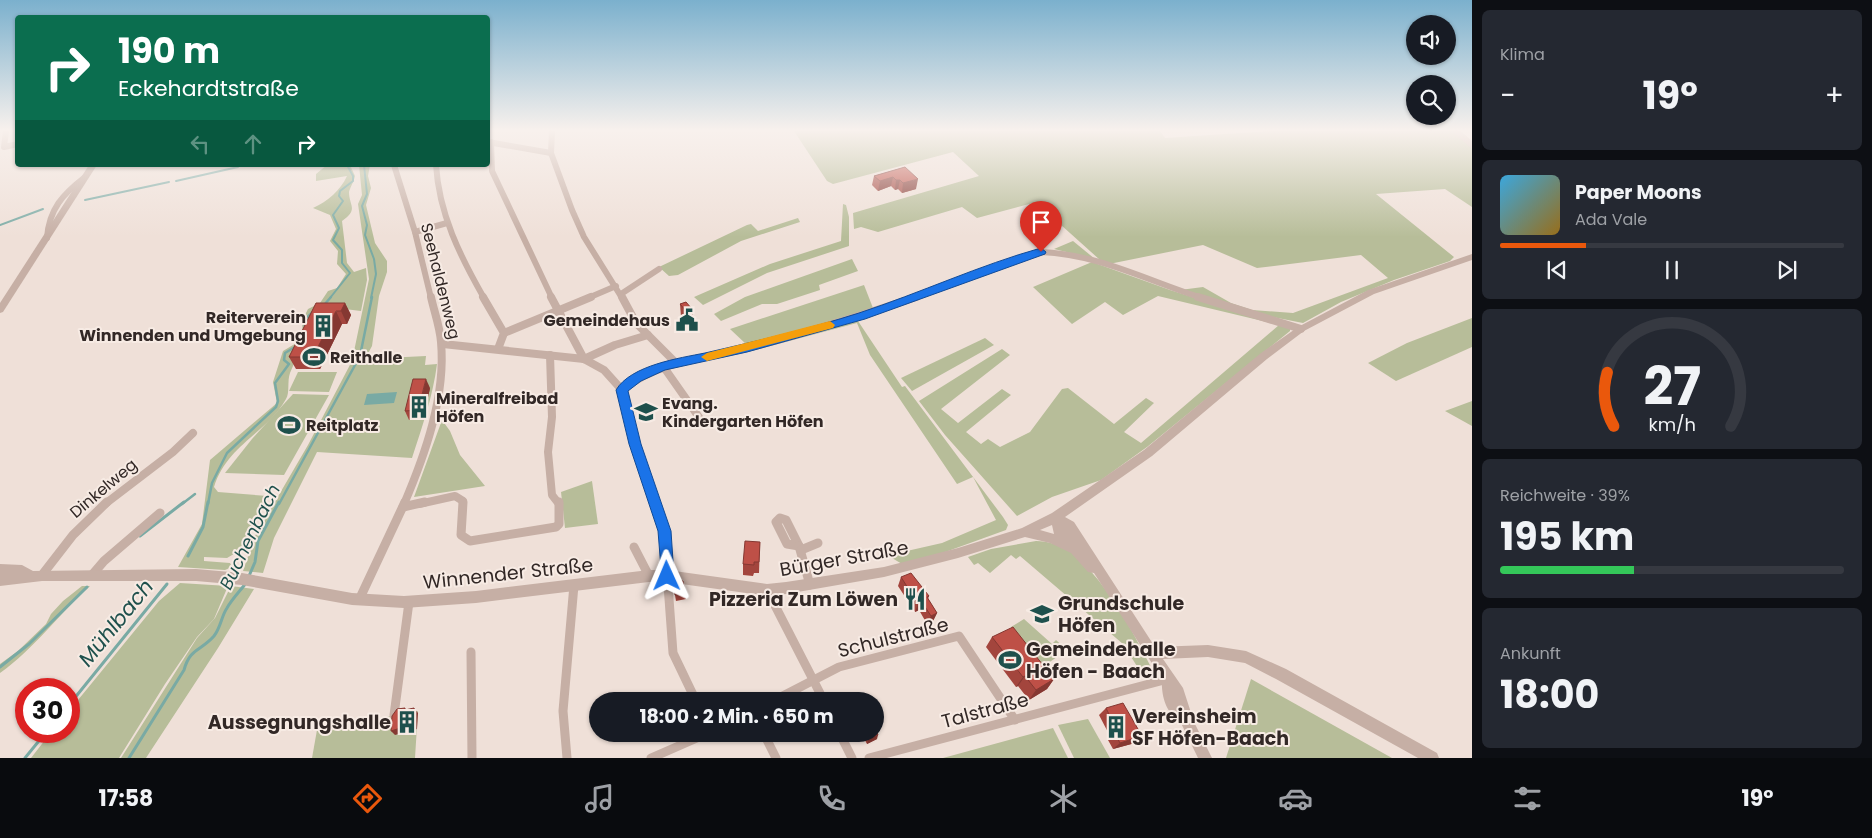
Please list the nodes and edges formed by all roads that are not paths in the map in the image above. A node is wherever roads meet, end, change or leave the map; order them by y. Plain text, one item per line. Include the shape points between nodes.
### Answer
1 (492, 166) edge
2 (556, 166) edge
3 (92, 167) edge
4 (395, 167) edge
5 (436, 167) edge
6 (89, 175) junction
7 (447, 223) junction
8 (415, 232) junction
9 (47, 240) junction
10 (1472, 257) edge
11 (659, 269) dead end
12 (616, 286) junction
13 (621, 294) junction
14 (0, 310) edge
15 (558, 310) junction
16 (1301, 329) junction
17 (504, 333) junction
18 (648, 335) junction
19 (442, 344) junction
20 (498, 349) junction
21 (550, 355) junction
22 (584, 359) junction
23 (676, 362) junction
24 (662, 366) junction
25 (622, 390) junction
26 (703, 423) dead end
27 (193, 433) dead end
28 (403, 507) junction
29 (160, 513) dead end
30 (1056, 517) junction
31 (1024, 532) junction
32 (818, 543) dead end
33 (634, 547) dead end
34 (1086, 560) junction
35 (0, 569) edge
36 (37, 575) junction
37 (92, 575) junction
38 (649, 576) junction
39 (667, 576) junction
40 (0, 580) edge
41 (810, 584) junction
42 (1108, 584) junction
43 (574, 585) junction
44 (767, 590) junction
45 (356, 599) junction
46 (409, 602) junction
47 (471, 652) dead end
48 (1154, 653) junction
49 (1168, 679) junction
50 (814, 680) junction
51 (692, 692) edge
52 (791, 692) edge
53 (820, 692) edge
54 (394, 715) edge
55 (1015, 720) junction
56 (688, 742) edge
57 (768, 742) edge
58 (844, 742) edge
59 (472, 758) edge
60 (567, 758) edge
61 (652, 758) edge
62 (776, 758) edge
63 (852, 758) edge
64 (869, 758) edge
65 (1205, 758) edge
66 (1432, 758) edge

1 - 15 street
2 - 12 street via 584,237
3 - 6 street
4 - 8 street, Seehaldenweg
5 - 7 street via 437,187
6 - 9 street
6 - 9 street via 74,185 50,211
7 - 8 street
7 - 17 street
8 - 19 street, Seehaldenweg
9 - 14 street
10 - 16 street via 1371,292
11 - 13 street
12 - 13 street
12 - 15 street
13 - 18 street via 623,304
15 - 17 street
15 - 22 street
16 - 23 street via 1181,292 1081,256 1051,251 1034,254 861,316 707,357
16 - 30 street via 1148,453
17 - 20 street
18 - 22 street
18 - 23 street
19 - 20 street
19 - 28 street, Seehaldenweg via 436,412 419,471
20 - 21 street
21 - 22 street
21 - 28 street via 552,417 548,452 552,495 559,500 559,524 470,541 462,535 463,501 455,496
22 - 25 street via 604,370
23 - 24 street
24 - 25 street via 637,378
24 - 26 street
25 - 39 street via 635,444 664,531
27 - 36 street, Dinkelweg via 176,451 134,480 81,526
28 - 45 street, Seehaldenweg
29 - 37 street
30 - 31 street, Bürger Straße
30 - 34 street, Bürger Straße via 1060,532
30 - 42 street, Bürger Straße via 1070,526
31 - 34 street, Bürger Straße via 1052,538
31 - 41 street, Bürger Straße via 921,563
32 - 41 street via 800,548
33 - 38 street
34 - 42 street, Bürger Straße
35 - 36 street via 22,570
36 - 37 street, Winnender Straße
36 - 40 street
37 - 45 street, Winnender Straße via 169,574 242,579
38 - 39 street, Winnender Straße
38 - 43 street, Winnender Straße
39 - 44 street, Bürger Straße
39 - 51 street via 673,652
41 - 44 street, Bürger Straße
42 - 48 street, Bürger Straße
43 - 46 street, Winnender Straße
43 - 60 street via 563,711
44 - 50 street
45 - 46 street, Winnender Straße
46 - 54 street
47 - 59 street
48 - 49 street, Bürger Straße
48 - 66 street via 1208,651 1246,657
49 - 55 street, Talstraße
49 - 65 street, Bürger Straße via 1168,694
50 - 52 street, Schulstraße
50 - 53 street
50 - 55 street, Schulstraße via 839,668 959,636
55 - 64 street, Talstraße
56 - 61 street
57 - 62 street
58 - 63 street

